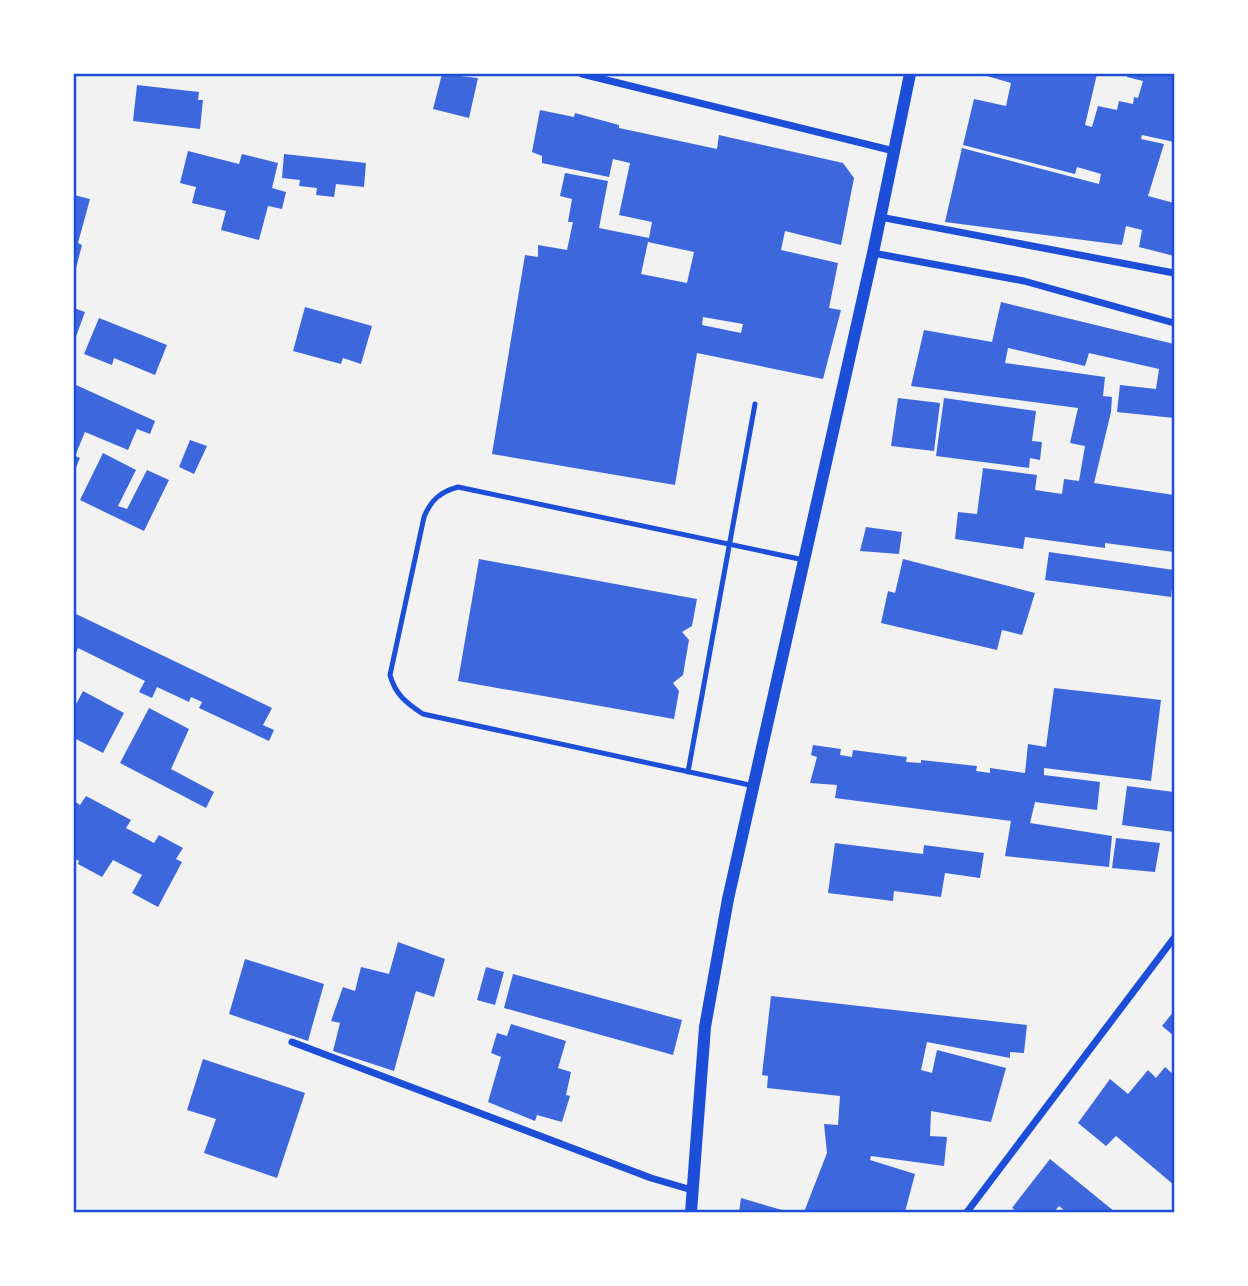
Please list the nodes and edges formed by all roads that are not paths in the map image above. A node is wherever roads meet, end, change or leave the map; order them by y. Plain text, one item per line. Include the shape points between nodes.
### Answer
1 (582, 74) edge
2 (909, 74) edge
3 (894, 151) junction
4 (880, 217) junction
5 (873, 253) junction
6 (1174, 273) edge
7 (1174, 323) edge
8 (755, 404) dead end
9 (731, 544) junction
10 (804, 560) junction
11 (688, 772) junction
12 (754, 786) junction
13 (1174, 938) edge
14 (292, 1042) dead end
15 (692, 1190) junction
16 (691, 1213) edge
17 (967, 1213) edge

1 - 3 street
2 - 3 street
3 - 4 street
4 - 5 street
4 - 6 street
5 - 7 street via 1024,281
5 - 10 street
8 - 9 lane
9 - 10 lane
9 - 11 lane
9 - 11 lane via 458,487 445,491 430,503 424,517 390,675 394,689 423,714
10 - 12 street
11 - 12 lane
12 - 15 street via 705,1027
13 - 17 street
14 - 15 street
15 - 16 street

